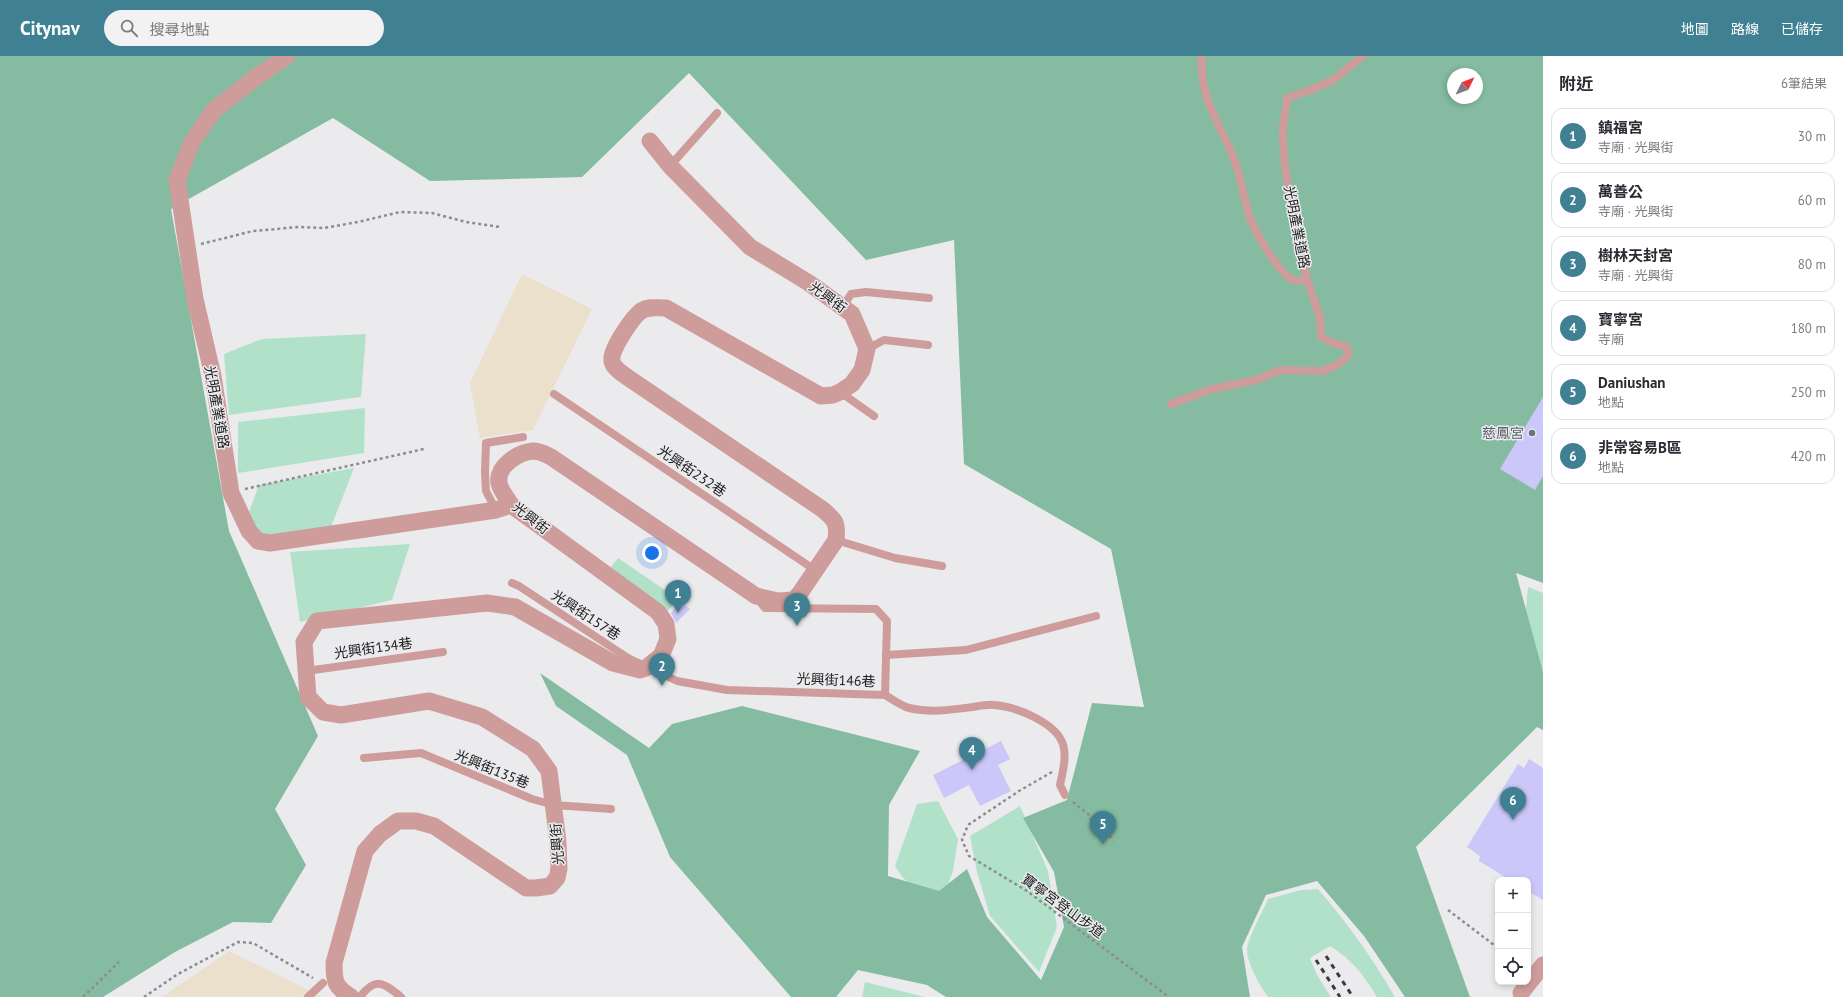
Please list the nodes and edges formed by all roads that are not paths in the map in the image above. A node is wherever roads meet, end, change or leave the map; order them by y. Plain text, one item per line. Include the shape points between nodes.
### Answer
1 (287, 56) edge
2 (1202, 56) edge
3 (1364, 56) edge
4 (717, 113) dead end
5 (650, 141) dead end
6 (670, 166) junction
7 (1307, 279) junction
8 (929, 298) dead end
9 (843, 307) junction
10 (928, 345) dead end
11 (867, 349) junction
12 (840, 392) junction
13 (554, 394) dead end
14 (1171, 404) dead end
15 (874, 416) dead end
16 (523, 437) dead end
17 (504, 508) junction
18 (836, 540) junction
19 (942, 566) dead end
20 (816, 570) junction
21 (512, 583) dead end
22 (756, 596) junction
23 (1096, 616) dead end
24 (443, 652) dead end
25 (886, 655) junction
26 (646, 668) junction
27 (306, 671) junction
28 (884, 695) junction
29 (364, 758) dead end
30 (1065, 795) road end
31 (554, 805) junction
32 (612, 809) dead end
33 (1540, 974) edge
34 (323, 983) road end
35 (1521, 993) dead end
36 (308, 997) edge
37 (351, 997) edge
38 (360, 997) edge
39 (401, 997) edge

1 - 17 street, 光明產業道路 via 214,110 192,142 177,180 195,299 213,376 231,492 249,531 258,542 270,543
2 - 7 lane, 光明產業道路 via 1201,72 1205,94 1235,160 1250,218 1282,271 1290,279 1298,282
3 - 7 lane, 光明產業道路 via 1333,80 1287,98 1282,136 1289,199
4 - 6 lane
5 - 6 street, 光興街
6 - 9 street, 光興街 via 750,247
7 - 14 lane via 1320,318 1321,337 1347,347 1348,356 1337,365 1323,371 1281,370 1256,380 1212,389
8 - 9 lane via 866,292 851,294
9 - 11 street, 光興街 via 852,314
10 - 11 lane via 884,340
11 - 12 street via 862,370 852,384
12 - 15 lane
12 - 18 street via 821,396 666,308 652,307 634,318 612,356 616,369 822,509 835,520
13 - 20 lane, 光興街232巷
16 - 17 lane via 486,443 486,492
17 - 22 street, 光興街 via 499,483 500,473 507,462 532,451 540,452
17 - 26 street, 光興街 via 658,612 666,624 668,639 661,656
18 - 19 lane via 895,558
18 - 20 street, 光興街
20 - 22 street, 光興街 via 794,600 778,601
21 - 26 lane, 光興街157巷
22 - 25 lane, 光興街146巷 via 765,608 876,610 887,621
23 - 25 lane via 966,650
24 - 27 lane, 光興街134巷
25 - 28 lane, 光興街146巷
26 - 27 street, 光興街 via 640,670 613,663 515,607 487,603 317,622 304,642
26 - 28 lane, 光興街146巷 via 677,681 727,690
27 - 31 street, 光興街 via 308,697 323,712 341,715 429,701 482,717 533,749 549,771
28 - 30 lane via 908,708 938,711 993,705 1019,710 1056,730 1065,750 1060,785
29 - 31 lane, 光興街135巷 via 421,753 532,799
31 - 32 lane, 光興街135巷
31 - 37 street, 光興街 via 559,869 557,878 550,886 526,888 434,826 416,820 398,821 380,834 365,851 334,963 334,976 339,989
33 - 35 street
34 - 36 lane
38 - 39 lane via 368,986 378,983

